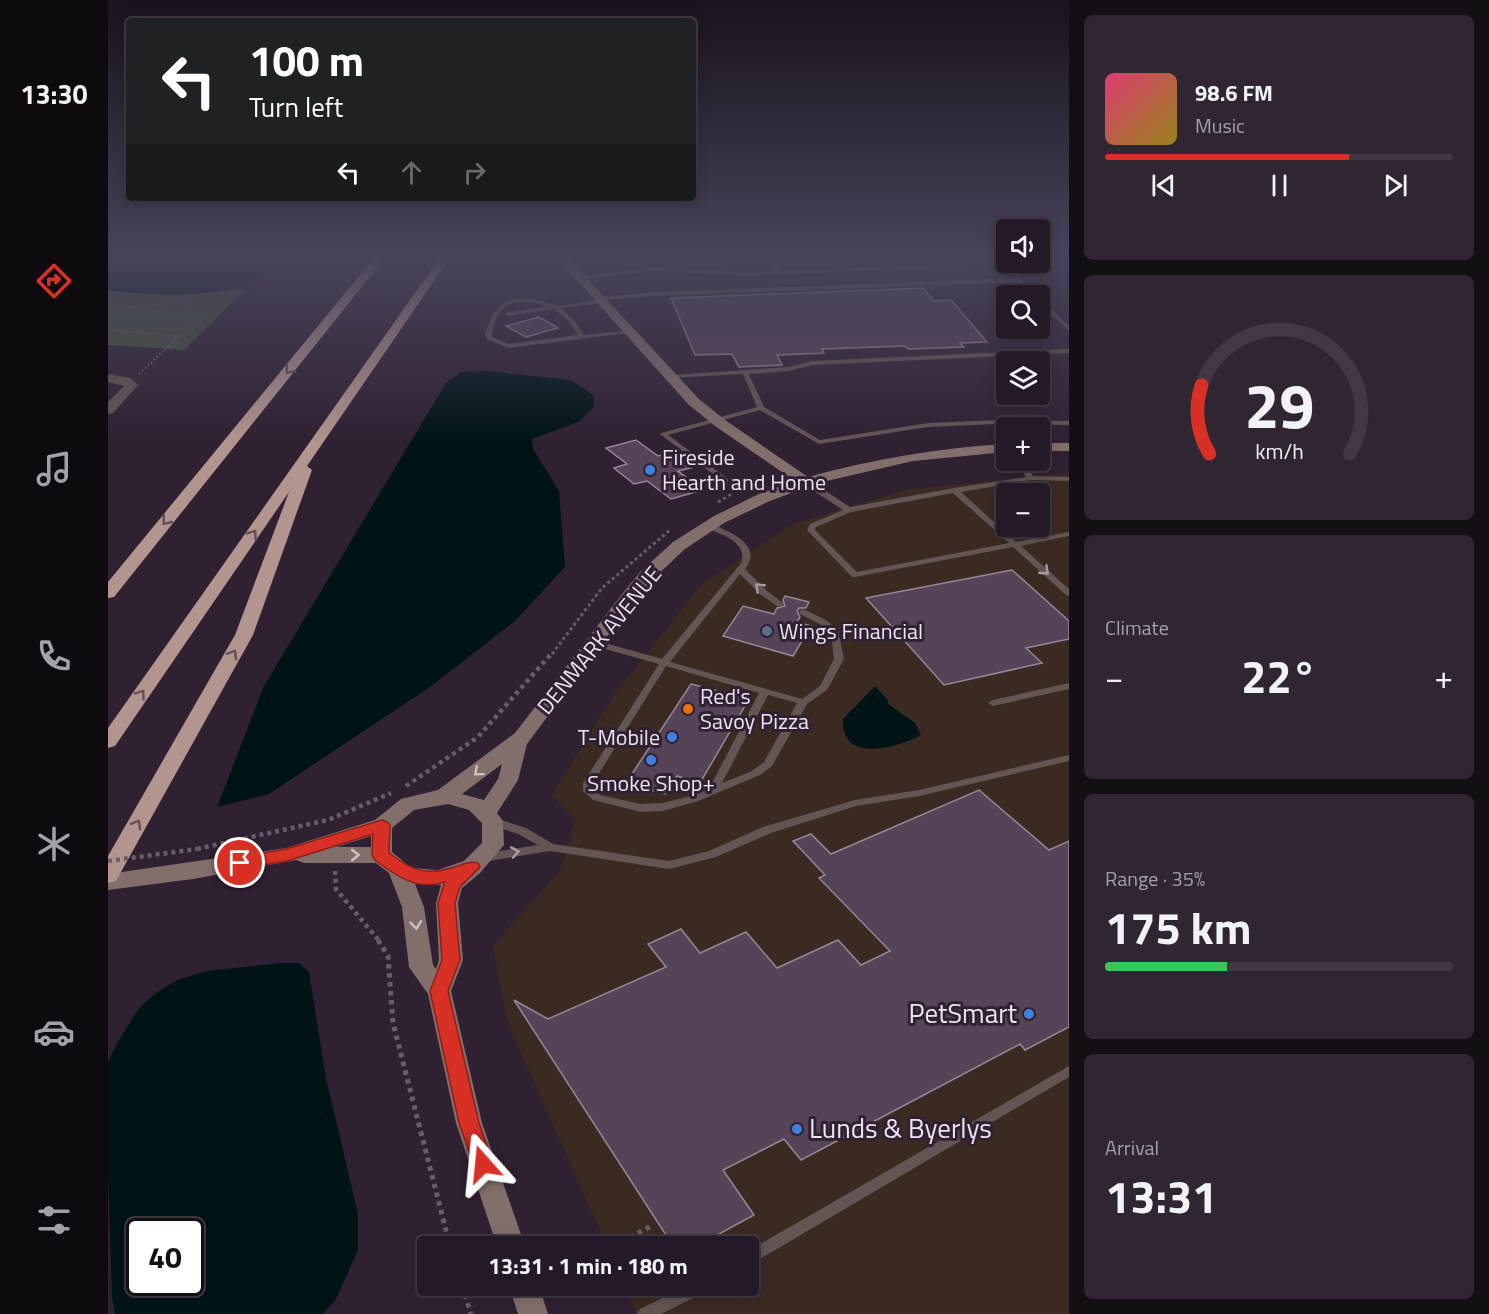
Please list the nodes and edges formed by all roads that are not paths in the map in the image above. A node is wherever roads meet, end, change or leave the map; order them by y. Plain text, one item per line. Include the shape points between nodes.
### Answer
1 (329, 320) edge
2 (401, 320) edge
3 (493, 320) edge
4 (571, 320) edge
5 (618, 320) edge
6 (628, 331) junction
7 (582, 337) junction
8 (1069, 351) edge
9 (745, 372) junction
10 (671, 377) junction
11 (108, 378) edge
12 (761, 408) junction
13 (108, 410) edge
14 (715, 420) junction
15 (1069, 423) edge
16 (314, 446) junction
17 (1050, 447) edge
18 (1069, 447) edge
19 (996, 449) edge
20 (1027, 471) edge
21 (1031, 478) junction
22 (1069, 480) edge
23 (725, 481) dead end
24 (806, 482) junction
25 (954, 490) junction
26 (849, 510) junction
27 (710, 526) junction
28 (1069, 534) edge
29 (1015, 544) junction
30 (740, 569) junction
31 (108, 593) edge
32 (1069, 593) edge
33 (780, 604) dead end
34 (803, 612) dead end
35 (594, 643) junction
36 (664, 663) junction
37 (1069, 686) edge
38 (765, 691) junction
39 (803, 702) junction
40 (993, 703) dead end
41 (518, 742) junction
42 (108, 744) edge
43 (1069, 758) edge
44 (713, 790) junction
45 (437, 799) junction
46 (489, 817) junction
47 (382, 825) junction
48 (339, 847) junction
49 (550, 847) junction
50 (381, 855) junction
51 (476, 863) junction
52 (399, 870) junction
53 (108, 875) edge
54 (108, 882) edge
55 (439, 991) junction
56 (1069, 1071) edge
57 (508, 1236) edge
58 (759, 1253) edge
59 (527, 1296) edge
60 (682, 1296) edge
61 (533, 1314) edge
62 (645, 1314) edge

1 -> 31 highway
2 - 16 highway
3 - 7 lane via 489,338 508,346
4 - 7 lane
5 - 6 street
6 - 7 lane
6 - 10 street
8 - 9 lane via 812,363
9 - 10 lane
9 - 12 lane
10 - 14 street
11 - 13 street via 125,381 130,387
12 - 14 lane
12 - 15 lane via 819,442 928,425
14 - 23 lane via 663,434
14 - 24 street
42 -> 16 highway
53 -> 16 highway via 244,635
17 - 18 street
19 - 24 street, DENMARK AVENUE via 909,458
20 - 21 lane
21 - 22 lane
21 - 25 lane
24 - 26 lane
24 - 27 street, DENMARK AVENUE via 753,502
25 - 26 lane
25 - 29 lane
26 - 29 lane via 811,530 855,575
27 - 30 lane via 743,544 748,557
27 - 35 street, DENMARK AVENUE via 646,575
28 - 29 lane
29 -> 32 lane
33 -> 30 lane
30 - 36 lane
34 - 39 lane via 835,632 839,659 824,688
35 - 36 lane
35 - 41 street, DENMARK AVENUE
36 - 38 lane
36 - 44 lane via 588,783 588,791 597,798 641,808 663,807
37 - 40 lane
38 - 39 lane
38 - 44 lane
39 - 44 lane via 768,764 756,773
41 -> 45 street, DENMARK AVENUE via 461,787
41 - 46 street, DENMARK AVENUE via 508,780
43 - 49 lane via 919,793 855,803 767,830 712,854 669,865
45 - 46 street via 448,797 476,805
45 - 47 street via 408,804
46 - 49 lane
46 - 51 street via 493,845
47 - 48 street
47 - 50 street
48 -> 50 street
48 - 54 street
51 -> 49 lane
50 - 52 street
51 - 52 street via 438,878 406,875
51 - 55 street via 452,884 447,903 451,960
52 -> 55 street via 413,907 421,967
55 - 57 street via 469,1123
56 - 58 lane
59 - 61 street
60 - 62 lane

